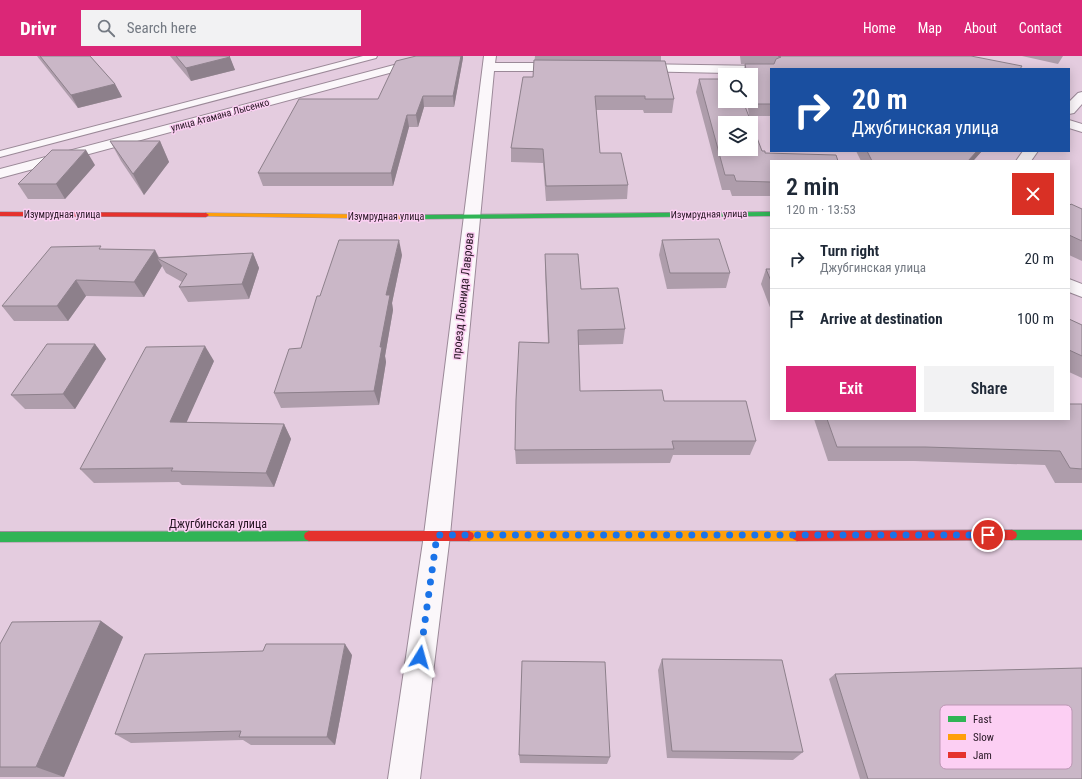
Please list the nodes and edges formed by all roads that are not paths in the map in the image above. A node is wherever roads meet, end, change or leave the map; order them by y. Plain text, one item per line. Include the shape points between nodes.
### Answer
1 (373, 56) edge
2 (441, 56) edge
3 (490, 61) edge
4 (577, 68) edge
5 (624, 68) edge
6 (770, 70) edge
7 (1082, 96) edge
8 (1070, 109) edge
9 (1070, 124) edge
10 (1082, 128) edge
11 (1031, 152) edge
12 (0, 154) edge
13 (1023, 160) edge
14 (0, 174) edge
15 (0, 214) edge
16 (770, 214) edge
17 (472, 217) junction
18 (1070, 285) edge
19 (1082, 291) edge
20 (437, 535) junction
21 (1082, 535) edge
22 (0, 537) edge
23 (404, 779) edge

1 - 12 lane
2 - 14 street, улица Атамана Лысенко
3 - 4 street
3 - 17 street, проезд Леонида Лаврова
5 - 6 street
7 - 8 street
9 - 10 street
11 - 13 street
15 - 17 street, Изумрудная улица
16 - 17 street, Изумрудная улица
17 - 20 street, проезд Леонида Лаврова
18 - 19 street
20 - 21 street, Джугбинская улица
20 - 22 street, Джугбинская улица
20 - 23 street, проезд Леонида Лаврова

